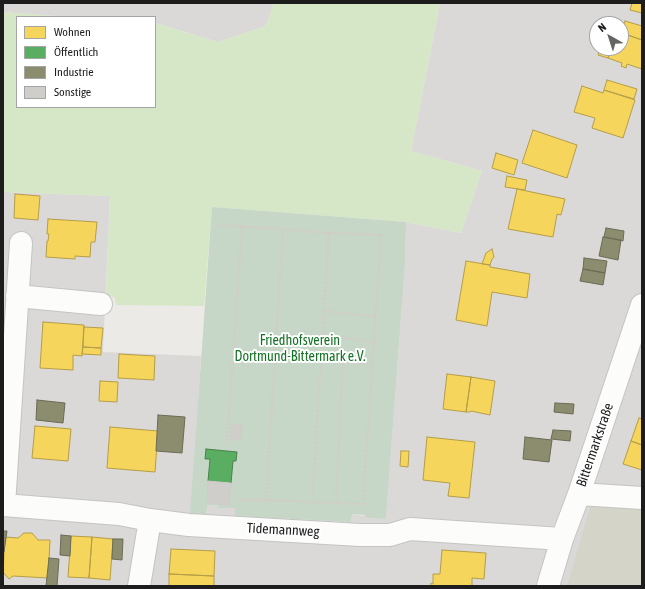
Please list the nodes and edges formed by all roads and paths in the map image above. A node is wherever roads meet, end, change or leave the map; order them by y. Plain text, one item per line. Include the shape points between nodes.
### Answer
1 (219, 225) dead end
2 (242, 226) junction
3 (283, 228) junction
4 (329, 233) junction
5 (21, 243) dead end
6 (17, 296) junction
7 (101, 304) dead end
8 (642, 305) edge
9 (324, 311) junction
10 (376, 317) junction
11 (323, 335) junction
12 (374, 342) junction
13 (321, 358) junction
14 (343, 361) junction
15 (372, 365) junction
16 (227, 445) dead end
17 (578, 494) junction
18 (642, 498) edge
19 (236, 499) dead end
20 (266, 500) junction
21 (312, 503) junction
22 (336, 503) junction
23 (4, 505) edge
24 (150, 520) junction
25 (562, 539) junction
26 (139, 586) edge
27 (548, 586) edge

1 - 2 path
2 - 3 path
2 - 16 path
3 - 4 path
3 - 20 path
4 - 9 path
4 - 10 path via 381,235
5 - 6 street
6 - 7 street
6 - 23 street
8 - 17 street, Bittermarkstraße
9 - 10 path
9 - 11 path
10 - 12 path
11 - 12 path
11 - 13 path
12 - 15 path
13 - 14 path
13 - 21 path
14 - 15 path
14 - 22 path
15 - 22 path via 363,504
17 - 18 street
17 - 25 street, Bittermarkstraße
19 - 20 path
20 - 21 path
21 - 22 path
23 - 24 street, Tidemannweg via 119,514
24 - 25 street, Tidemannweg via 360,534 390,535 410,529
24 - 26 street
25 - 27 street, Bittermarkstraße

